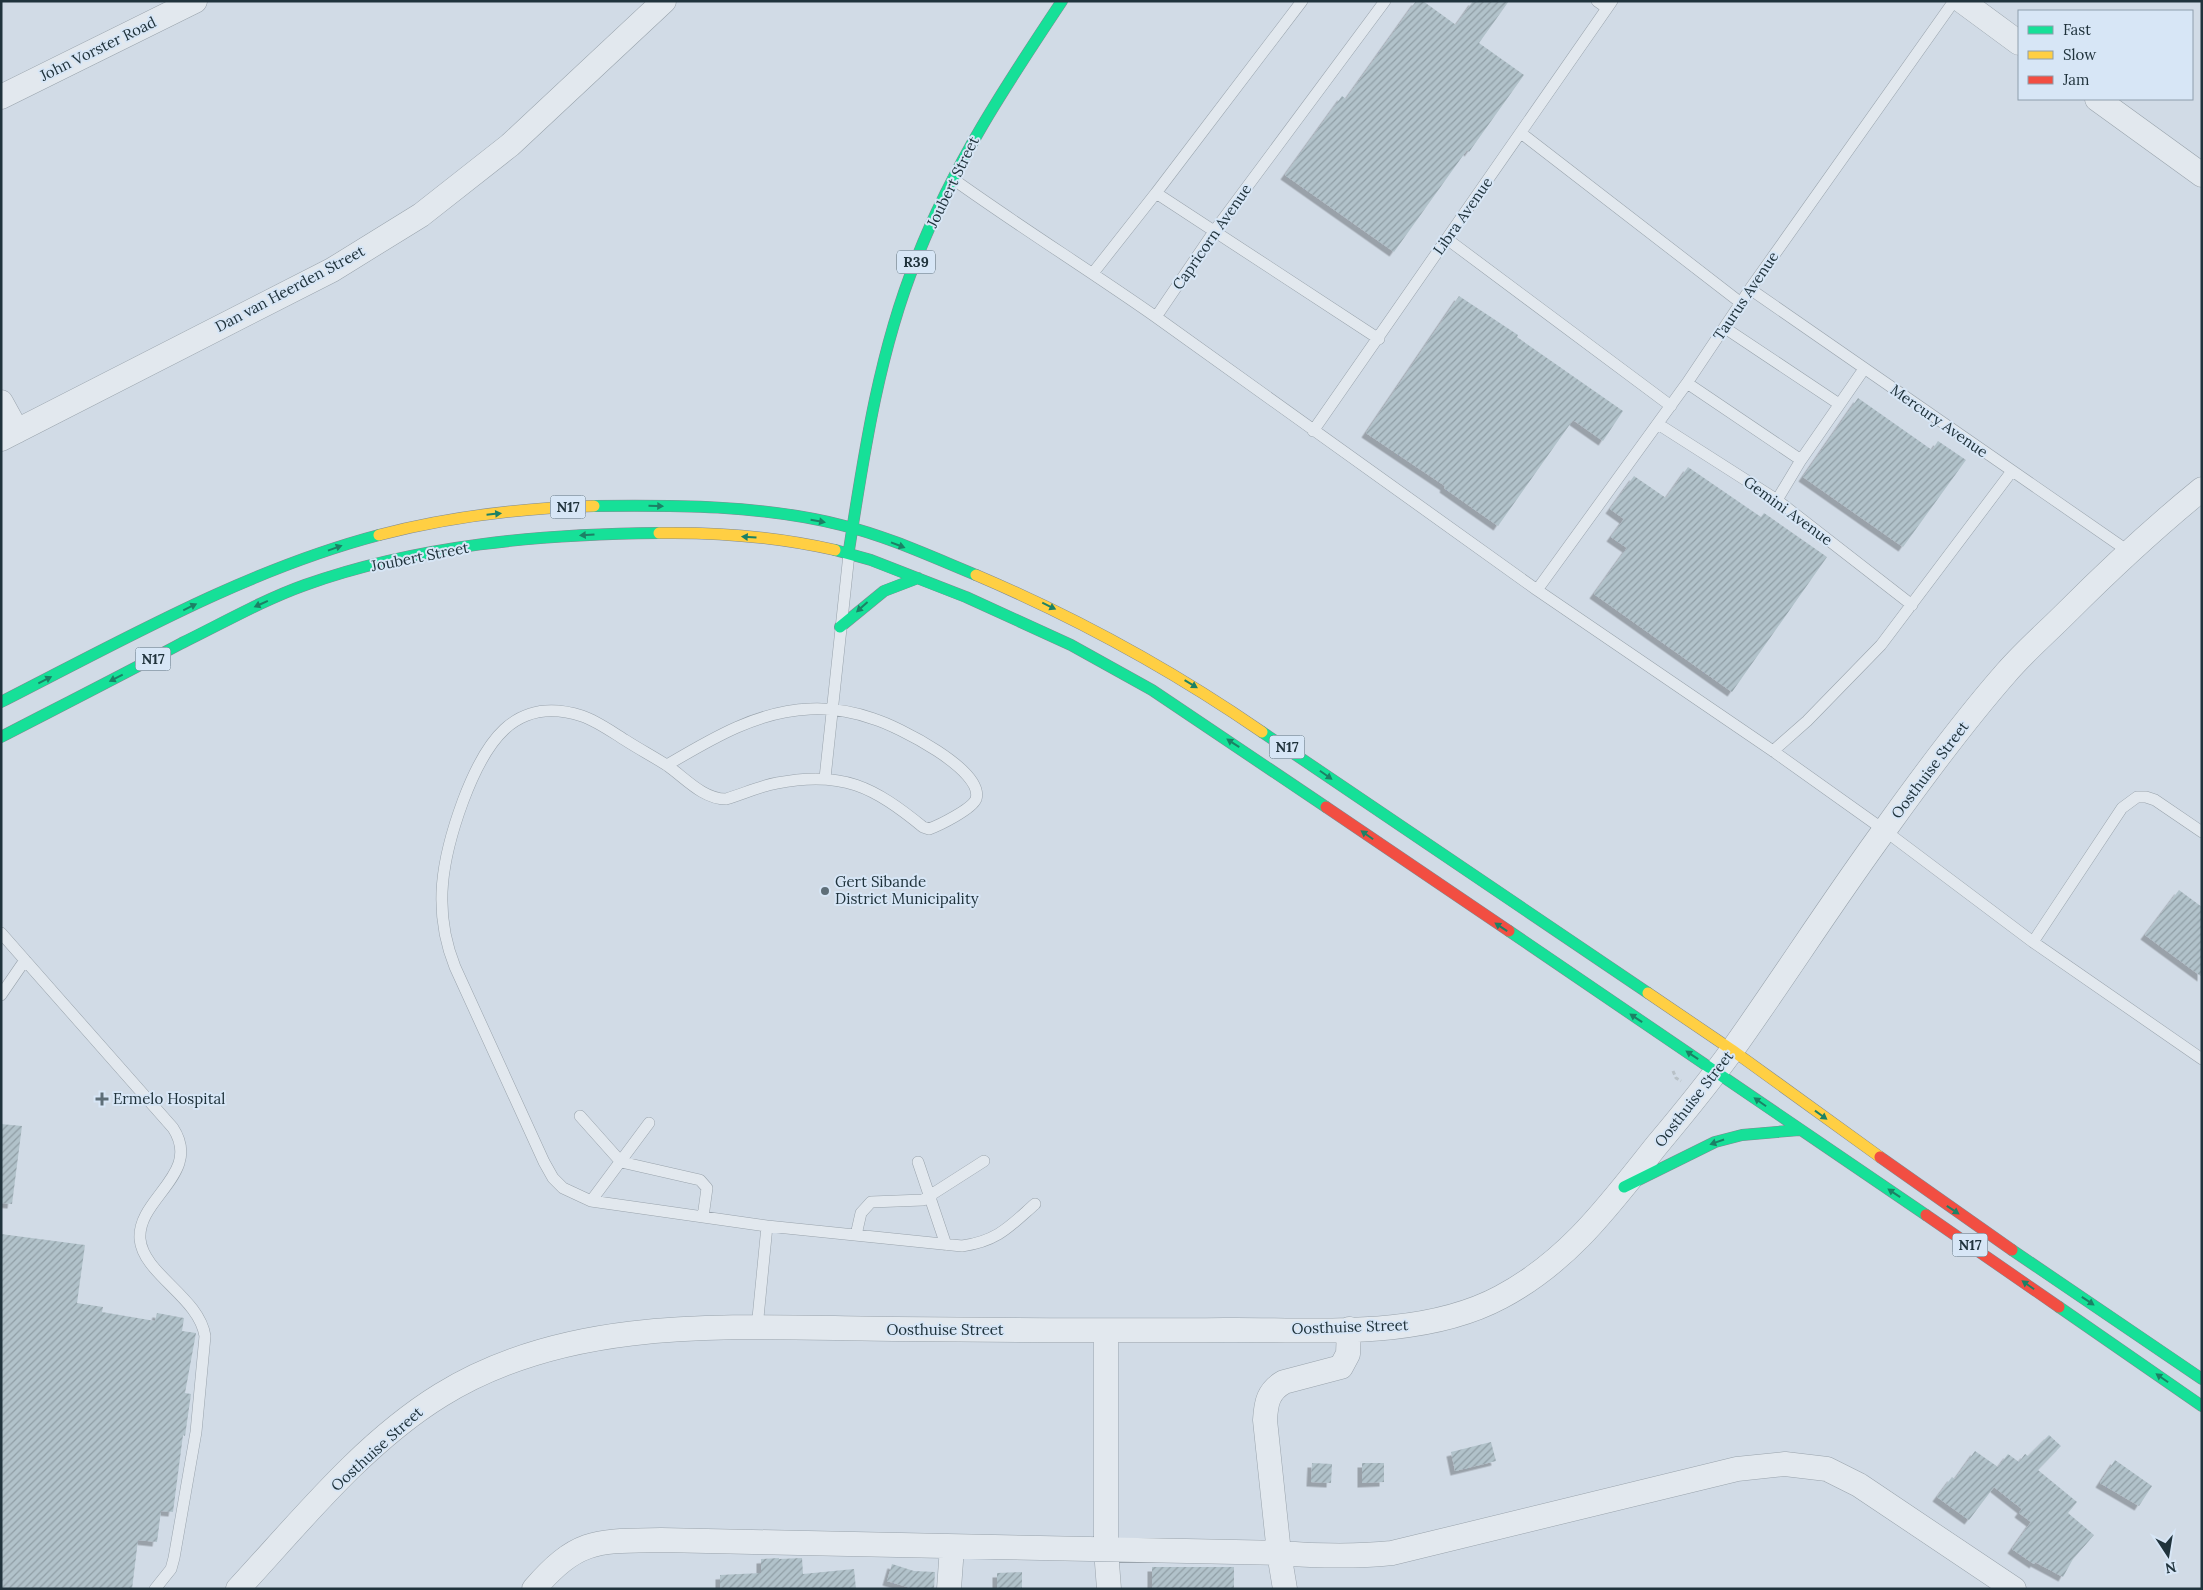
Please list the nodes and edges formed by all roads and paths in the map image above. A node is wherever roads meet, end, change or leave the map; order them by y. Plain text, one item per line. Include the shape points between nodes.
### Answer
1 (195, 1) edge
2 (664, 1) edge
3 (1062, 1) edge
4 (1302, 1) edge
5 (1384, 1) edge
6 (1597, 1) edge
7 (1954, 1) edge
8 (1962, 1) edge
9 (1610, 5) edge
10 (2018, 42) edge
11 (1, 96) edge
12 (2098, 100) edge
13 (1521, 133) junction
14 (2202, 175) edge
15 (953, 180) junction
16 (1156, 193) junction
17 (1215, 230) junction
18 (1447, 239) junction
19 (1092, 273) junction
20 (1750, 289) junction
21 (1741, 303) junction
22 (1156, 317) junction
23 (1725, 328) junction
24 (1379, 338) junction
25 (1864, 369) junction
26 (1687, 384) junction
27 (1, 402) edge
28 (1839, 404) junction
29 (1670, 406) junction
30 (1658, 424) junction
31 (1313, 431) junction
32 (9, 435) edge
33 (1801, 460) junction
34 (2012, 471) junction
35 (2202, 489) edge
36 (1777, 500) junction
37 (853, 528) junction
38 (2128, 551) junction
39 (849, 553) junction
40 (918, 578) junction
41 (1537, 590) junction
42 (1912, 605) junction
43 (840, 627) junction
44 (1, 702) edge
45 (833, 711) junction
46 (1, 738) edge
47 (1773, 752) junction
48 (667, 765) junction
49 (825, 778) junction
50 (1884, 830) junction
51 (2202, 832) edge
52 (1, 933) edge
53 (2033, 942) junction
54 (25, 960) junction
55 (1, 995) edge
56 (1732, 1050) junction
57 (2202, 1059) edge
58 (1716, 1072) junction
59 (580, 1116) dead end
60 (649, 1123) dead end
61 (1799, 1130) junction
62 (984, 1161) dead end
63 (621, 1162) junction
64 (918, 1162) dead end
65 (1624, 1187) junction
66 (930, 1197) junction
67 (592, 1201) junction
68 (1035, 1204) dead end
69 (703, 1217) junction
70 (767, 1226) junction
71 (856, 1235) junction
72 (946, 1245) junction
73 (757, 1328) junction
74 (1350, 1329) junction
75 (1106, 1331) junction
76 (2202, 1379) edge
77 (2202, 1406) edge
78 (952, 1547) junction
79 (1106, 1550) junction
80 (1279, 1553) junction
81 (155, 1589) edge
82 (238, 1589) edge
83 (534, 1589) edge
84 (949, 1589) edge
85 (1109, 1589) edge
86 (1285, 1589) edge
87 (2014, 1589) edge

1 - 11 street, John Vorster Road
2 - 32 street, Dan van Heerden Street via 510,145 421,214 332,270
3 - 15 main road, Joubert Street / R39 via 984,119
4 - 16 lane
5 - 17 lane, Capricorn Avenue
6 - 9 lane
7 - 20 lane, Taurus Avenue
8 - 10 street
9 - 13 lane, Libra Avenue
12 - 14 street
13 - 18 lane, Libra Avenue
13 - 21 lane
15 - 19 lane via 1026,232
15 - 37 main road, Joubert Street / R39 via 909,280 887,352
16 - 17 lane
16 - 19 lane
17 - 22 lane, Capricorn Avenue
17 - 24 lane
18 - 24 lane, Libra Avenue
18 - 29 lane
19 - 22 lane
20 - 21 lane, Taurus Avenue
20 - 25 lane, Mercury Avenue
21 - 23 lane, Taurus Avenue
22 - 31 lane
23 - 26 lane, Taurus Avenue
23 - 28 lane
24 - 31 lane, Libra Avenue
25 - 28 lane
25 - 34 lane, Mercury Avenue
26 - 29 lane, Taurus Avenue
26 - 33 lane
27 - 32 street
28 - 33 lane
29 - 30 lane, Taurus Avenue
30 - 36 lane, Gemini Avenue
30 - 41 lane, Taurus Avenue
31 - 41 lane
33 - 36 lane
34 - 38 lane, Mercury Avenue
34 - 42 lane
35 - 38 street, Oosthuise Street
36 - 42 lane, Gemini Avenue
37 - 39 main road, Joubert Street / R39
44 -> 37 main road, Joubert Street / N17 via 268,572 343,545 432,524 523,511 628,505 778,514
37 -> 56 main road, N17 via 991,580 1136,651 1261,728 1379,812
38 - 50 street, Oosthuise Street via 2010,668
39 - 40 main road, N17
39 - 43 lane
39 -> 46 main road, Joubert Street / N17 via 762,538 666,532 498,543 396,561 306,585 247,610
40 -> 43 main road via 900,582 881,592
58 -> 40 main road, N17 via 1270,767 1124,673 965,595
41 - 47 lane
42 - 47 lane via 1856,672
43 - 45 lane
45 - 48 lane via 801,710 764,717 730,730
45 - 49 lane
45 - 49 lane via 890,724 936,750 970,777 977,789 970,807 928,829 879,794
47 - 50 lane
48 - 49 lane via 718,799 732,798 776,783
48 - 67 lane via 584,717 550,711 519,718 507,725 483,754 456,820 444,874 442,922 455,967 553,1178 563,1188
50 - 53 lane
50 - 56 street, Oosthuise Street
51 - 53 lane via 2155,800 2137,797 2129,801 2112,820
52 - 54 lane
53 - 57 lane
54 - 55 lane
54 - 81 lane via 174,1128 182,1144 180,1162 147,1215 140,1239 152,1264 196,1312 205,1336 196,1432 174,1558 171,1569
56 - 58 street, Oosthuise Street
56 -> 76 main road, N17 via 1946,1205
61 -> 58 main road, N17
58 - 65 street, Oosthuise Street
59 - 63 lane
60 - 63 lane
61 -> 65 main road via 1742,1135 1715,1142
77 -> 61 main road, N17
62 - 66 lane
63 - 67 lane
63 - 69 lane via 700,1180 707,1188
64 - 66 lane
65 - 74 street, Oosthuise Street via 1586,1232 1547,1269 1494,1301 1426,1322 1395,1328
66 - 71 lane via 871,1202 861,1213
66 - 72 lane
67 - 69 lane
68 - 72 lane via 988,1241 962,1246
69 - 70 lane
70 - 71 lane
70 - 73 lane
71 - 72 lane
73 - 75 street, Oosthuise Street
73 - 82 street, Oosthuise Street via 648,1332 593,1339 540,1351 447,1391 415,1412 370,1451
74 - 75 street, Oosthuise Street
74 - 80 street via 1348,1354 1341,1367 1284,1382 1267,1399 1265,1420
75 - 79 street
78 - 79 street
78 - 83 street via 616,1541 579,1549 551,1569
78 - 84 street
79 - 80 street
79 - 85 street
80 - 86 street
80 - 87 street via 1362,1556 1392,1553 1736,1469 1785,1464 1827,1470 1859,1485

